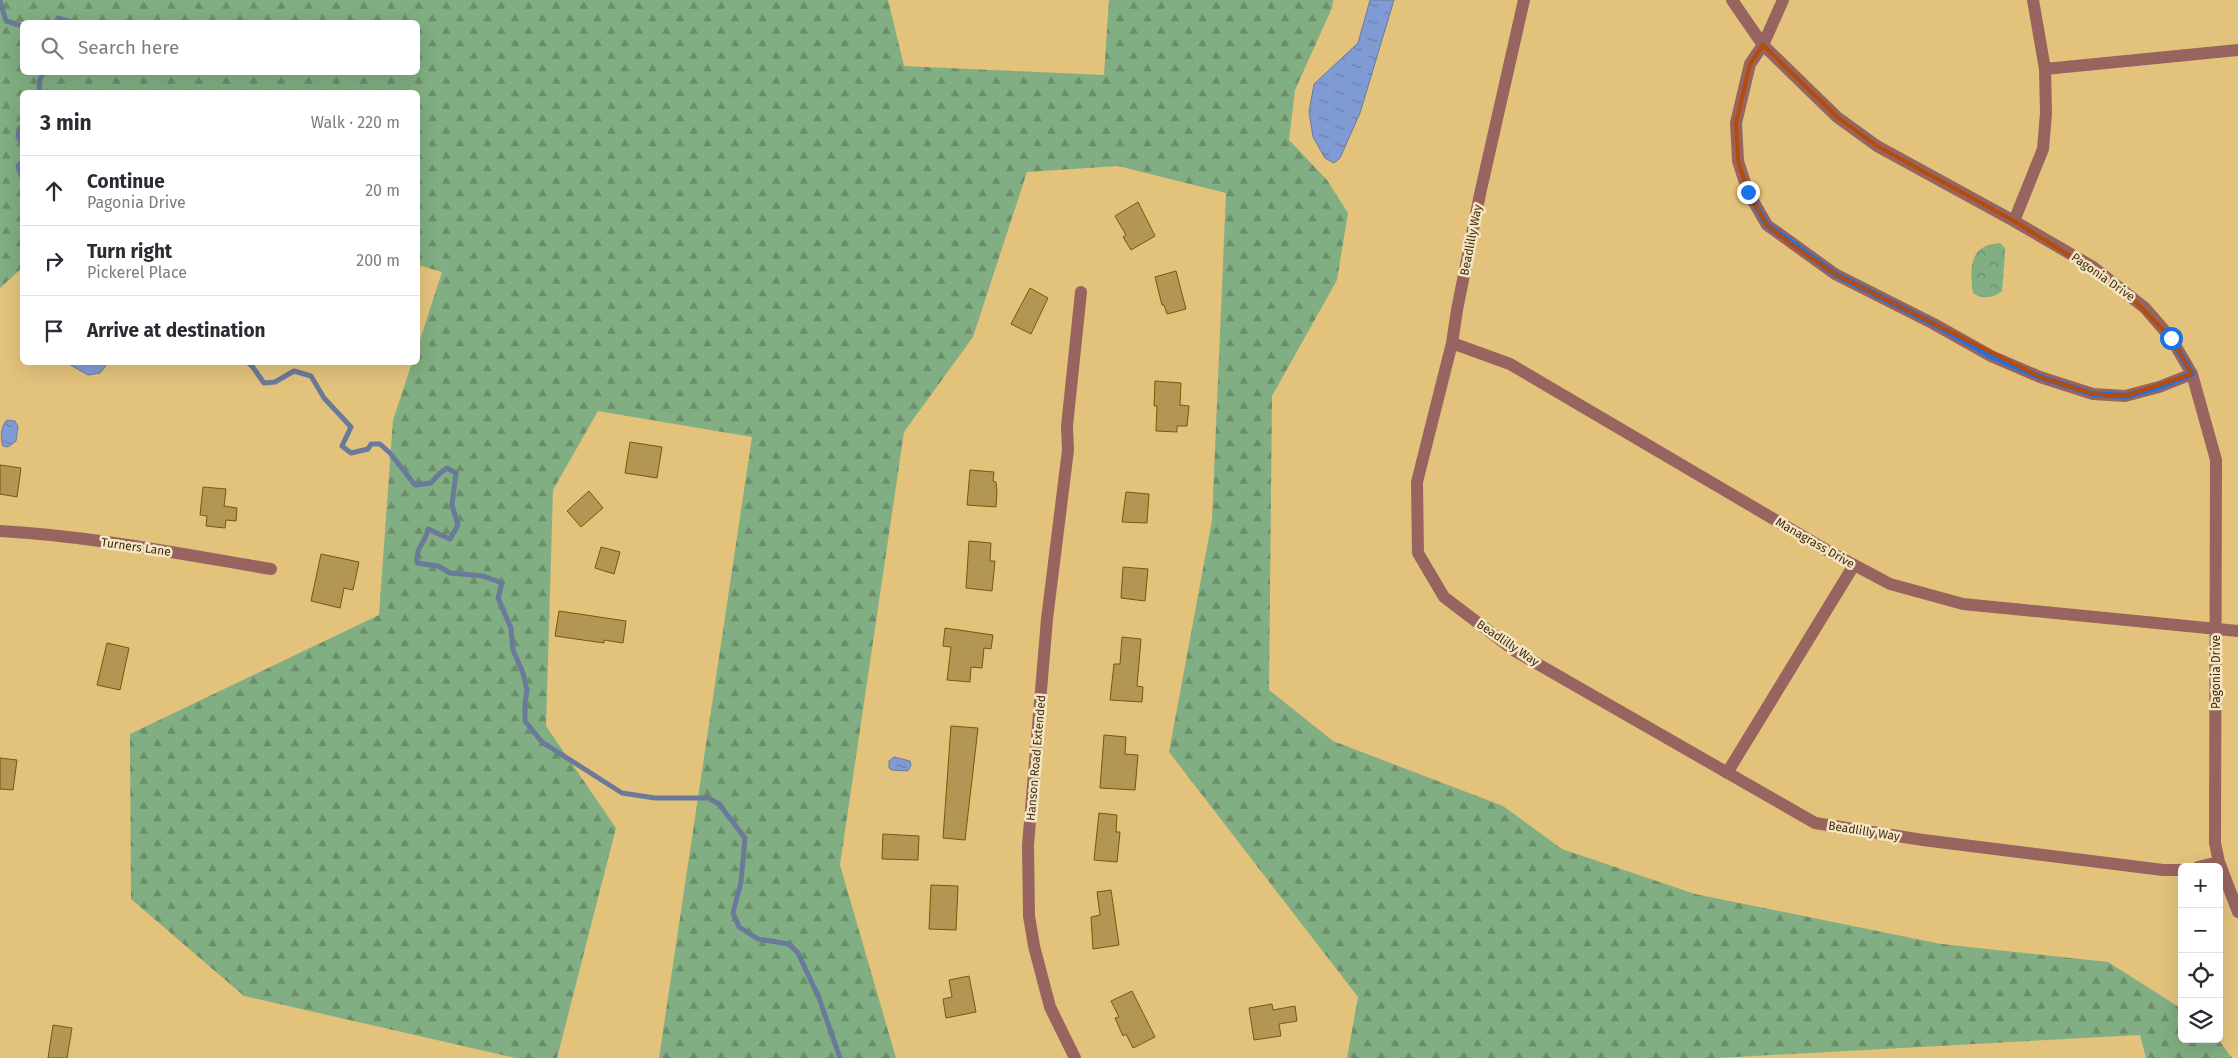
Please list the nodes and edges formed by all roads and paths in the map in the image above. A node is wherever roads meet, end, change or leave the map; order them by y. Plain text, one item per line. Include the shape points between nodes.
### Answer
1 (1524, 0) edge
2 (1732, 0) edge
3 (1783, 0) edge
4 (2033, 0) edge
5 (1763, 45) junction
6 (2238, 50) edge
7 (2045, 69) junction
8 (2014, 221) junction
9 (1081, 292) dead end
10 (1452, 343) junction
11 (2192, 374) junction
12 (0, 530) edge
13 (1854, 565) junction
14 (271, 569) dead end
15 (2215, 630) junction
16 (2238, 631) edge
17 (1727, 773) junction
18 (2218, 862) junction
19 (2214, 863) edge
20 (2178, 870) edge
21 (2238, 912) edge
22 (1075, 1058) edge

1 - 10 street, Beadlilly Way via 1480,194
2 - 5 street, Pagonia Drive
3 - 5 street
4 - 7 street
5 - 8 street, Pagonia Drive via 1838,117 1877,146
5 - 11 street via 1750,64 1736,122 1738,161 1748,192 1767,225 1792,245 1835,274 1991,356 2040,377 2093,394 2125,396
6 - 7 street
7 - 8 street via 2043,149
8 - 11 street, Pagonia Drive via 2093,268 2146,308 2171,338
9 - 22 street, Hanson Road Extended via 1067,426 1068,450 1047,619 1028,845 1029,916 1034,946 1050,1007
10 - 13 street, Managrass Drive via 1510,364
10 - 17 street, Beadlilly Way via 1418,482 1418,553 1444,597 1515,651
11 - 15 street, Pagonia Drive via 2216,460
12 - 14 street, Turners Lane via 42,533
13 - 15 street, Managrass Drive via 1890,584 1963,604
13 - 17 street
15 - 16 street, Managrass Drive
15 - 18 street, Pagonia Drive via 2214,810
17 - 20 street, Beadlilly Way via 1815,823 1933,841
18 - 19 street
18 - 21 street, Pagonia Drive

